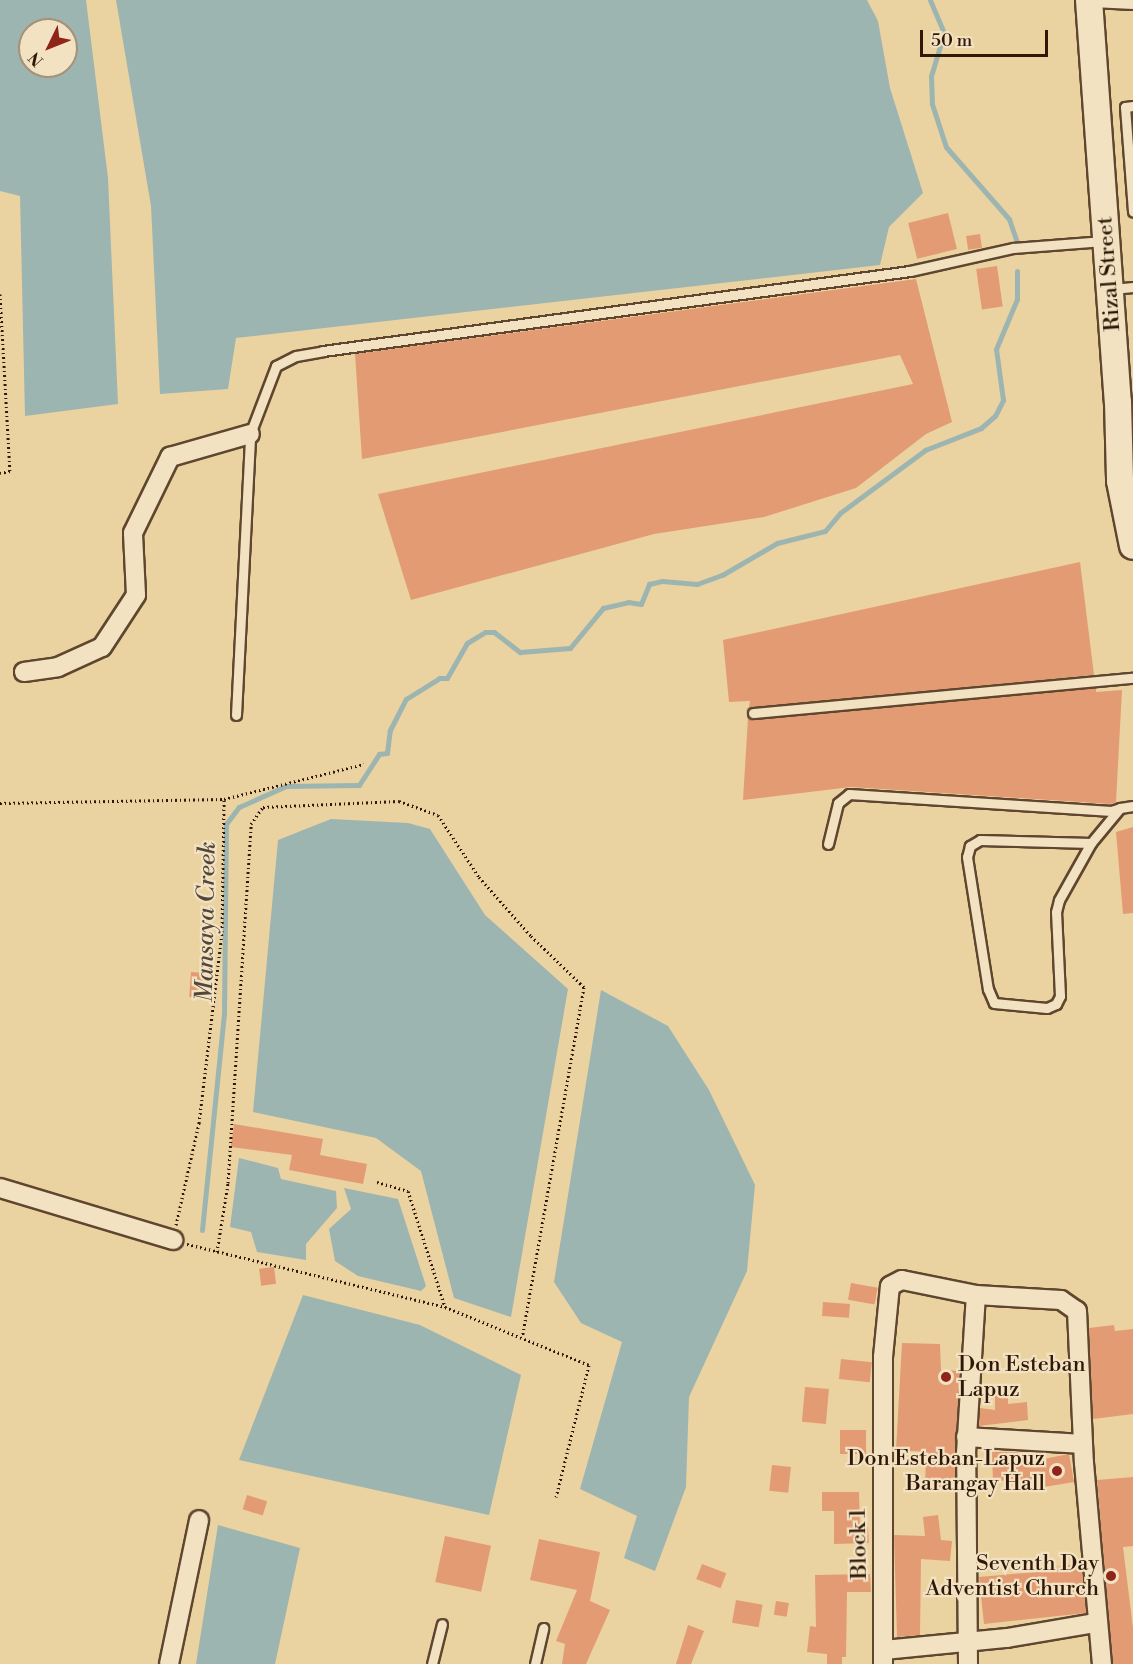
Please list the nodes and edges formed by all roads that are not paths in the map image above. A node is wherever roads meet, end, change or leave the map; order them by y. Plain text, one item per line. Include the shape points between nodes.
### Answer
1 (1089, 1) edge
2 (1133, 4) edge
3 (1133, 106) edge
4 (1133, 212) edge
5 (1107, 241) junction
6 (1122, 288) edge
7 (1126, 401) edge
8 (250, 434) junction
9 (1133, 546) edge
10 (24, 672) dead end
11 (1133, 678) edge
12 (753, 713) dead end
13 (236, 715) dead end
14 (1133, 806) edge
15 (1120, 808) junction
16 (1091, 843) junction
17 (828, 844) dead end
18 (0, 1188) edge
19 (173, 1240) road end
20 (976, 1295) junction
21 (966, 1437) junction
22 (1083, 1444) junction
23 (199, 1520) dead end
24 (442, 1623) dead end
25 (1096, 1623) junction
26 (543, 1628) dead end
27 (967, 1643) junction
28 (884, 1657) edge
29 (169, 1664) edge
30 (432, 1664) edge
31 (535, 1664) edge
32 (968, 1664) edge
33 (1102, 1664) edge

1 - 2 lane
1 - 5 main road, Rizal Street
3 - 4 lane via 1125,107
5 - 6 main road, Rizal Street
5 - 8 lane via 1013,248 910,271 296,356 276,366
6 - 7 main road, Rizal Street
7 - 9 main road, Rizal Street via 1120,481
8 - 10 street via 170,457 133,533 136,595 102,647 58,667
8 - 13 lane
11 - 12 lane
14 - 15 lane
15 - 16 lane
15 - 17 lane via 1111,811 849,794 838,803
16 - 16 lane via 1056,912 1060,996 1056,1004 1047,1008 994,1003 988,989 969,868 970,846 980,840
18 - 19 street
20 - 21 street
20 - 22 street via 1061,1300 1077,1311
20 - 28 street, Block 1 via 893,1282 888,1295 883,1358
21 - 22 street
21 - 27 street
22 - 25 street
23 - 29 street
24 - 30 lane
25 - 27 street
25 - 33 street
26 - 31 lane
27 - 28 street
27 - 32 street

